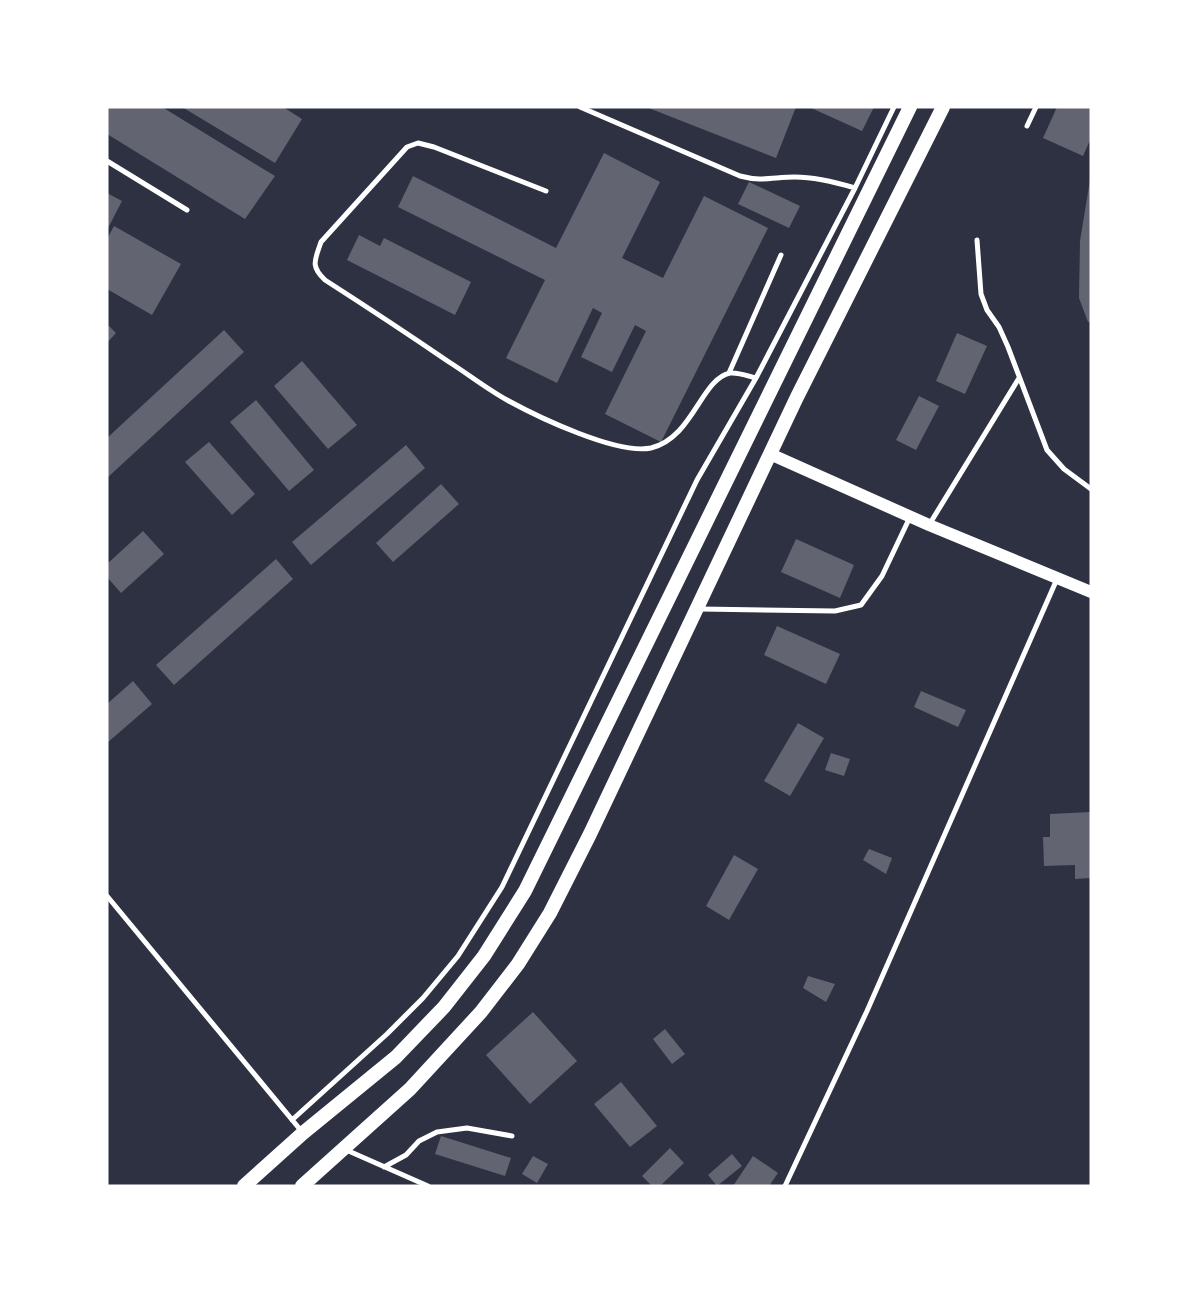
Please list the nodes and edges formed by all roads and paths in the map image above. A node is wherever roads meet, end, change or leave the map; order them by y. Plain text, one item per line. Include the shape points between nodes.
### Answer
1 (580, 107) edge
2 (894, 107) edge
3 (910, 107) edge
4 (943, 107) edge
5 (1036, 107) edge
6 (1027, 126) dead end
7 (107, 161) edge
8 (855, 188) junction
9 (546, 191) dead end
10 (187, 210) dead end
11 (976, 240) dead end
12 (781, 255) dead end
13 (729, 373) junction
14 (1019, 378) junction
15 (756, 379) junction
16 (771, 453) junction
17 (1091, 489) edge
18 (911, 516) junction
19 (929, 524) junction
20 (1057, 579) junction
21 (1091, 592) edge
22 (696, 609) junction
23 (107, 895) edge
24 (292, 1120) junction
25 (303, 1133) junction
26 (512, 1136) dead end
27 (344, 1149) junction
28 (384, 1167) junction
29 (244, 1186) edge
30 (302, 1186) edge
31 (428, 1186) edge
32 (785, 1186) edge

1 - 8 lane via 740,176 757,181 811,178
2 - 8 lane
3 - 25 main road via 525,891 484,956 444,1007 396,1057
4 - 16 main road
5 - 6 lane
7 - 10 lane
8 - 15 lane
9 - 13 lane via 418,143 407,147 321,242 314,260 316,271 506,400 587,436 626,447 649,448 668,441 714,382
11 - 14 lane via 981,294
12 - 13 lane
13 - 15 lane
14 - 17 lane via 1047,450
14 - 19 lane
15 - 24 lane via 697,480 502,887 458,956 422,998
16 - 18 street
16 - 22 main road
18 - 19 street
18 - 22 lane via 882,576 861,606 835,611
19 - 20 street
20 - 21 street
20 - 32 lane
22 - 27 main road via 590,834 518,964 410,1089
23 - 24 lane
24 - 25 lane
25 - 29 main road
26 - 28 lane via 467,1128 437,1132
27 - 28 lane
27 - 30 main road
28 - 31 lane

